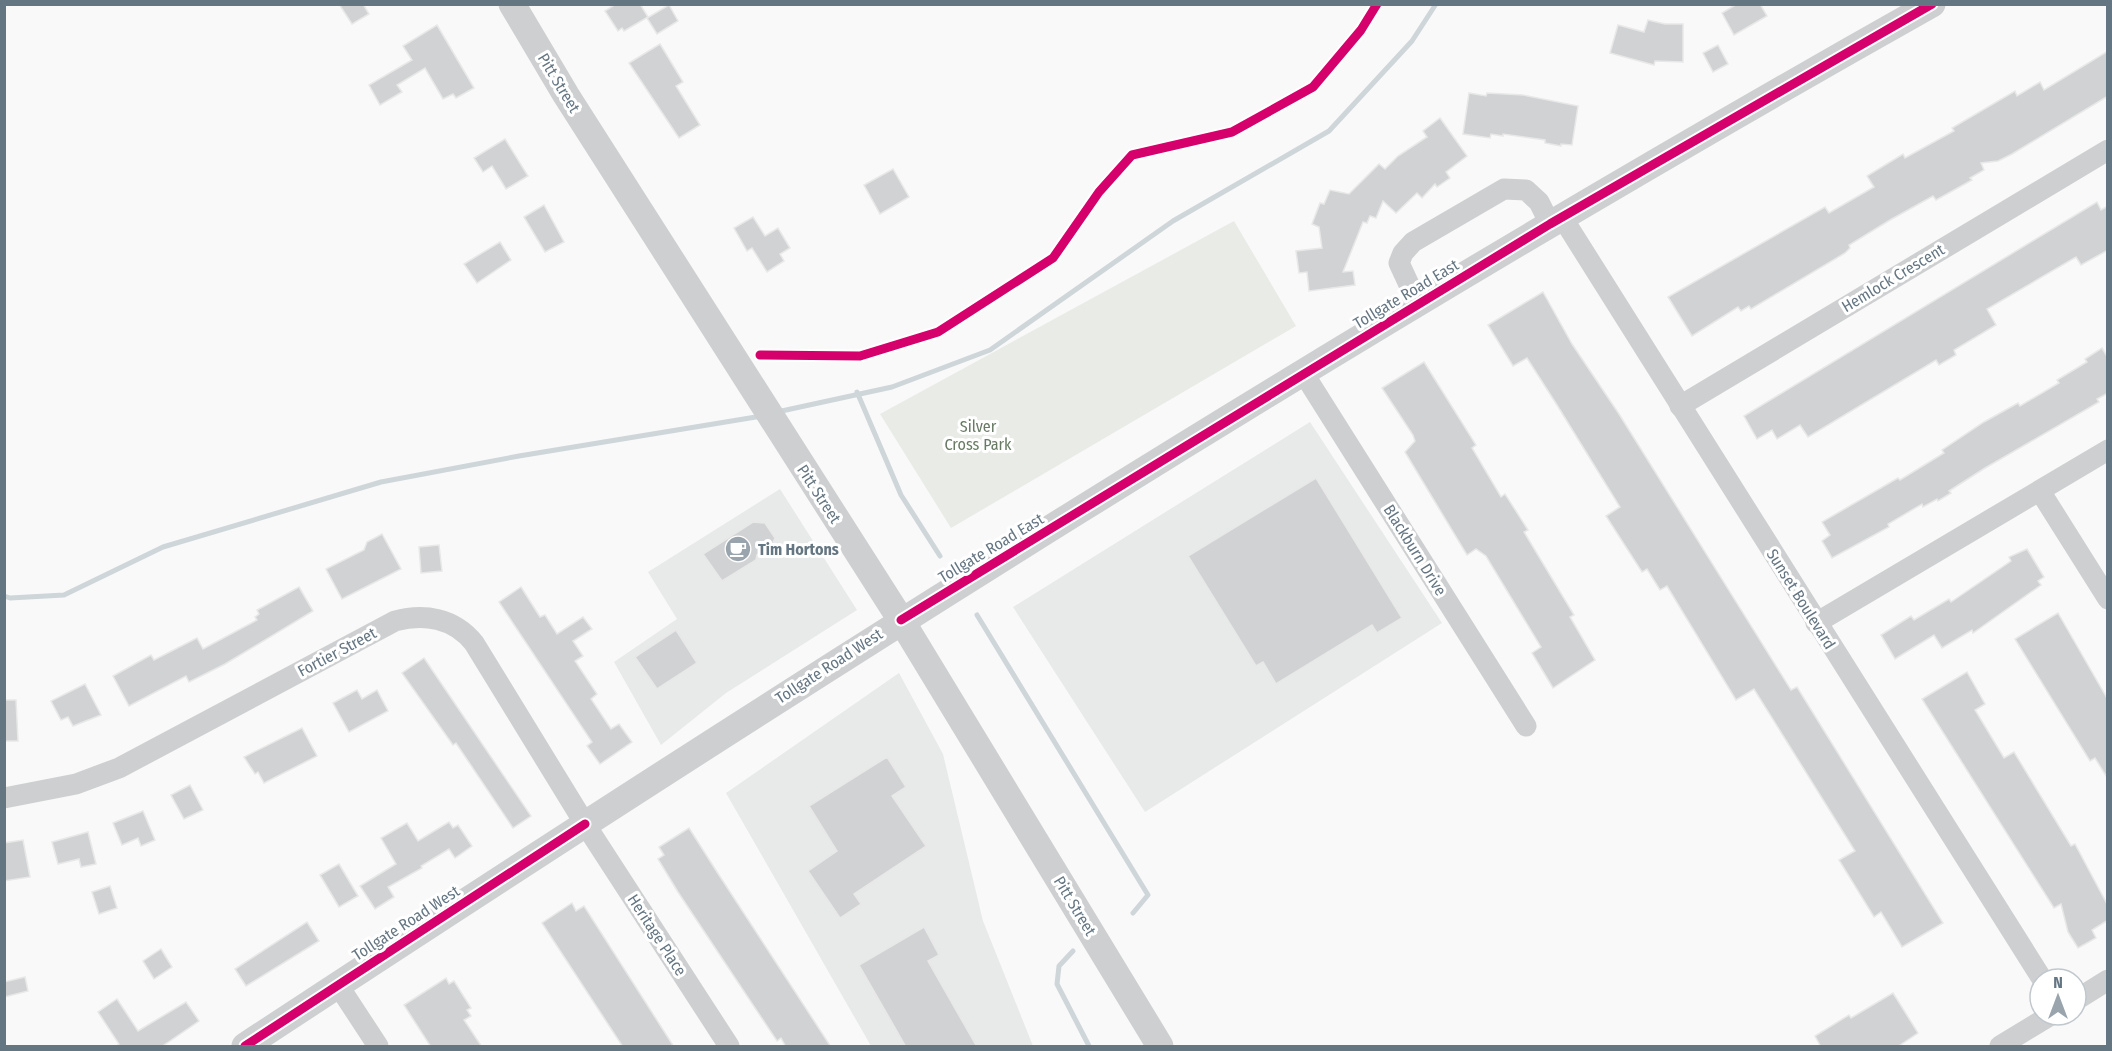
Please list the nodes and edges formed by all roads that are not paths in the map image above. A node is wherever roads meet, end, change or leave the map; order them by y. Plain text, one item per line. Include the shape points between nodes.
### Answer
1 (512, 4) edge
2 (1932, 4) edge
3 (2108, 150) edge
4 (1556, 220) junction
5 (1418, 304) junction
6 (1304, 374) junction
7 (1680, 406) junction
8 (2108, 450) edge
9 (2040, 491) junction
10 (2108, 600) edge
11 (901, 620) junction
12 (1816, 623) junction
13 (1526, 726) dead end
14 (4, 798) edge
15 (585, 824) junction
16 (2034, 967) edge
17 (2108, 980) edge
18 (338, 985) junction
19 (2088, 992) edge
20 (2032, 1027) edge
21 (245, 1047) edge
22 (378, 1047) edge
23 (729, 1047) edge
24 (1160, 1047) edge
25 (2000, 1047) edge

1 - 11 street, Pitt Street
2 - 4 street, Tollgate Road East
3 - 7 street, Hemlock Crescent
4 - 5 street, Tollgate Road East
4 - 5 street, Sunset Boulevard via 1526,190 1504,189 1413,242 1400,263
4 - 7 street, Sunset Boulevard
5 - 6 street, Tollgate Road East
6 - 11 street, Tollgate Road East
6 - 13 street, Blackburn Drive
7 - 12 street, Sunset Boulevard
8 - 9 street
9 - 10 street
9 - 12 street
11 - 15 street, Tollgate Road West
11 - 24 street, Pitt Street
12 - 16 street, Sunset Boulevard
14 - 15 street, Fortier Street via 76,784 119,768 409,617 452,624 474,643
15 - 18 street, Tollgate Road West
15 - 23 street, Heritage Place
17 - 19 street
18 - 21 street, Tollgate Road West
18 - 22 street
20 - 25 street

